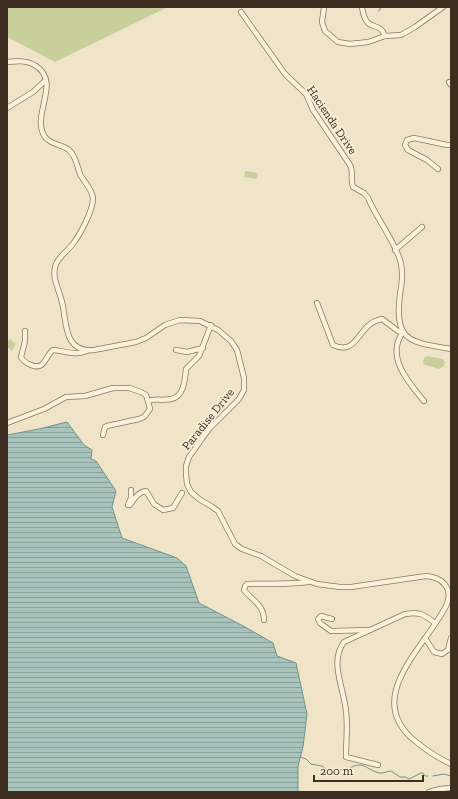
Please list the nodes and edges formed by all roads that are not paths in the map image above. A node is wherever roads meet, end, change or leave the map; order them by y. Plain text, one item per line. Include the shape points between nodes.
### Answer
1 (324, 7) edge
2 (362, 7) edge
3 (443, 7) edge
4 (241, 12) dead end
5 (385, 36) junction
6 (7, 62) edge
7 (46, 80) junction
8 (7, 108) edge
9 (451, 145) edge
10 (438, 169) dead end
11 (422, 227) dead end
12 (396, 250) junction
13 (317, 303) dead end
14 (211, 325) junction
15 (218, 330) junction
16 (25, 331) dead end
17 (208, 332) junction
18 (402, 332) junction
19 (202, 348) junction
20 (451, 349) edge
21 (176, 350) dead end
22 (87, 351) junction
23 (148, 401) junction
24 (424, 401) dead end
25 (7, 423) edge
26 (103, 435) dead end
27 (131, 490) dead end
28 (182, 493) dead end
29 (309, 582) junction
30 (449, 588) edge
31 (332, 619) dead end
32 (264, 620) dead end
33 (435, 623) junction
34 (371, 630) junction
35 (425, 638) junction
36 (451, 638) edge
37 (451, 764) edge
38 (378, 765) dead end
39 (451, 788) edge
40 (429, 792) edge

1 - 5 street via 322,22 325,31 338,42 371,42
2 - 5 street via 367,23 381,29
3 - 5 street via 403,34
4 - 12 street, Hacienda Drive via 284,74 306,94 313,110 350,165 353,187 368,198
6 - 7 street via 31,63 41,70
7 - 8 street via 33,92
7 - 22 street via 47,89 41,121 43,134 48,140 65,147 72,154 92,194 91,207 81,229 58,261 54,273 68,334 76,346
9 - 10 street via 414,138 407,140 405,145 408,150
11 - 12 street
12 - 18 street, Hacienda Drive via 403,278 398,310
13 - 18 street via 333,345 340,348 347,348 352,344 367,325 375,320 382,319
14 - 15 street, Paradise Drive
14 - 17 street
14 - 22 street, Paradise Drive via 194,320 178,321 165,325 136,342
15 - 17 street
15 - 29 street, Paradise Drive via 237,350 244,378 244,390 209,429 189,458 186,470 187,484 194,495 218,511 238,547 261,556
16 - 22 street, Paradise Drive via 21,356 23,361 31,365 43,364 53,350 73,354
17 - 19 street
18 - 20 street via 418,343
18 - 24 street via 398,344 399,366
19 - 21 street via 187,352
19 - 23 street via 199,356 186,369 185,384 174,398
23 - 25 street via 146,395 141,392 129,388 112,388 85,396 66,397 44,409
23 - 26 street via 150,409 144,417 107,426
27 - 28 street via 129,506 141,492 146,491 154,504 163,510 172,508
29 - 30 street, Paradise Drive via 346,587 426,576 440,580
29 - 32 street via 247,584 244,590 264,613
30 - 33 street, Paradise Drive via 448,602
31 - 34 street via 321,616 318,618 320,623 331,631
33 - 34 street via 422,614 413,613 405,614
33 - 35 street, Paradise Drive
34 - 38 street via 344,642 339,649 337,671 347,711 346,757
35 - 36 street via 434,652 442,654 448,650
35 - 37 street, Paradise Drive via 397,683 395,711 405,732 432,754
39 - 40 street

